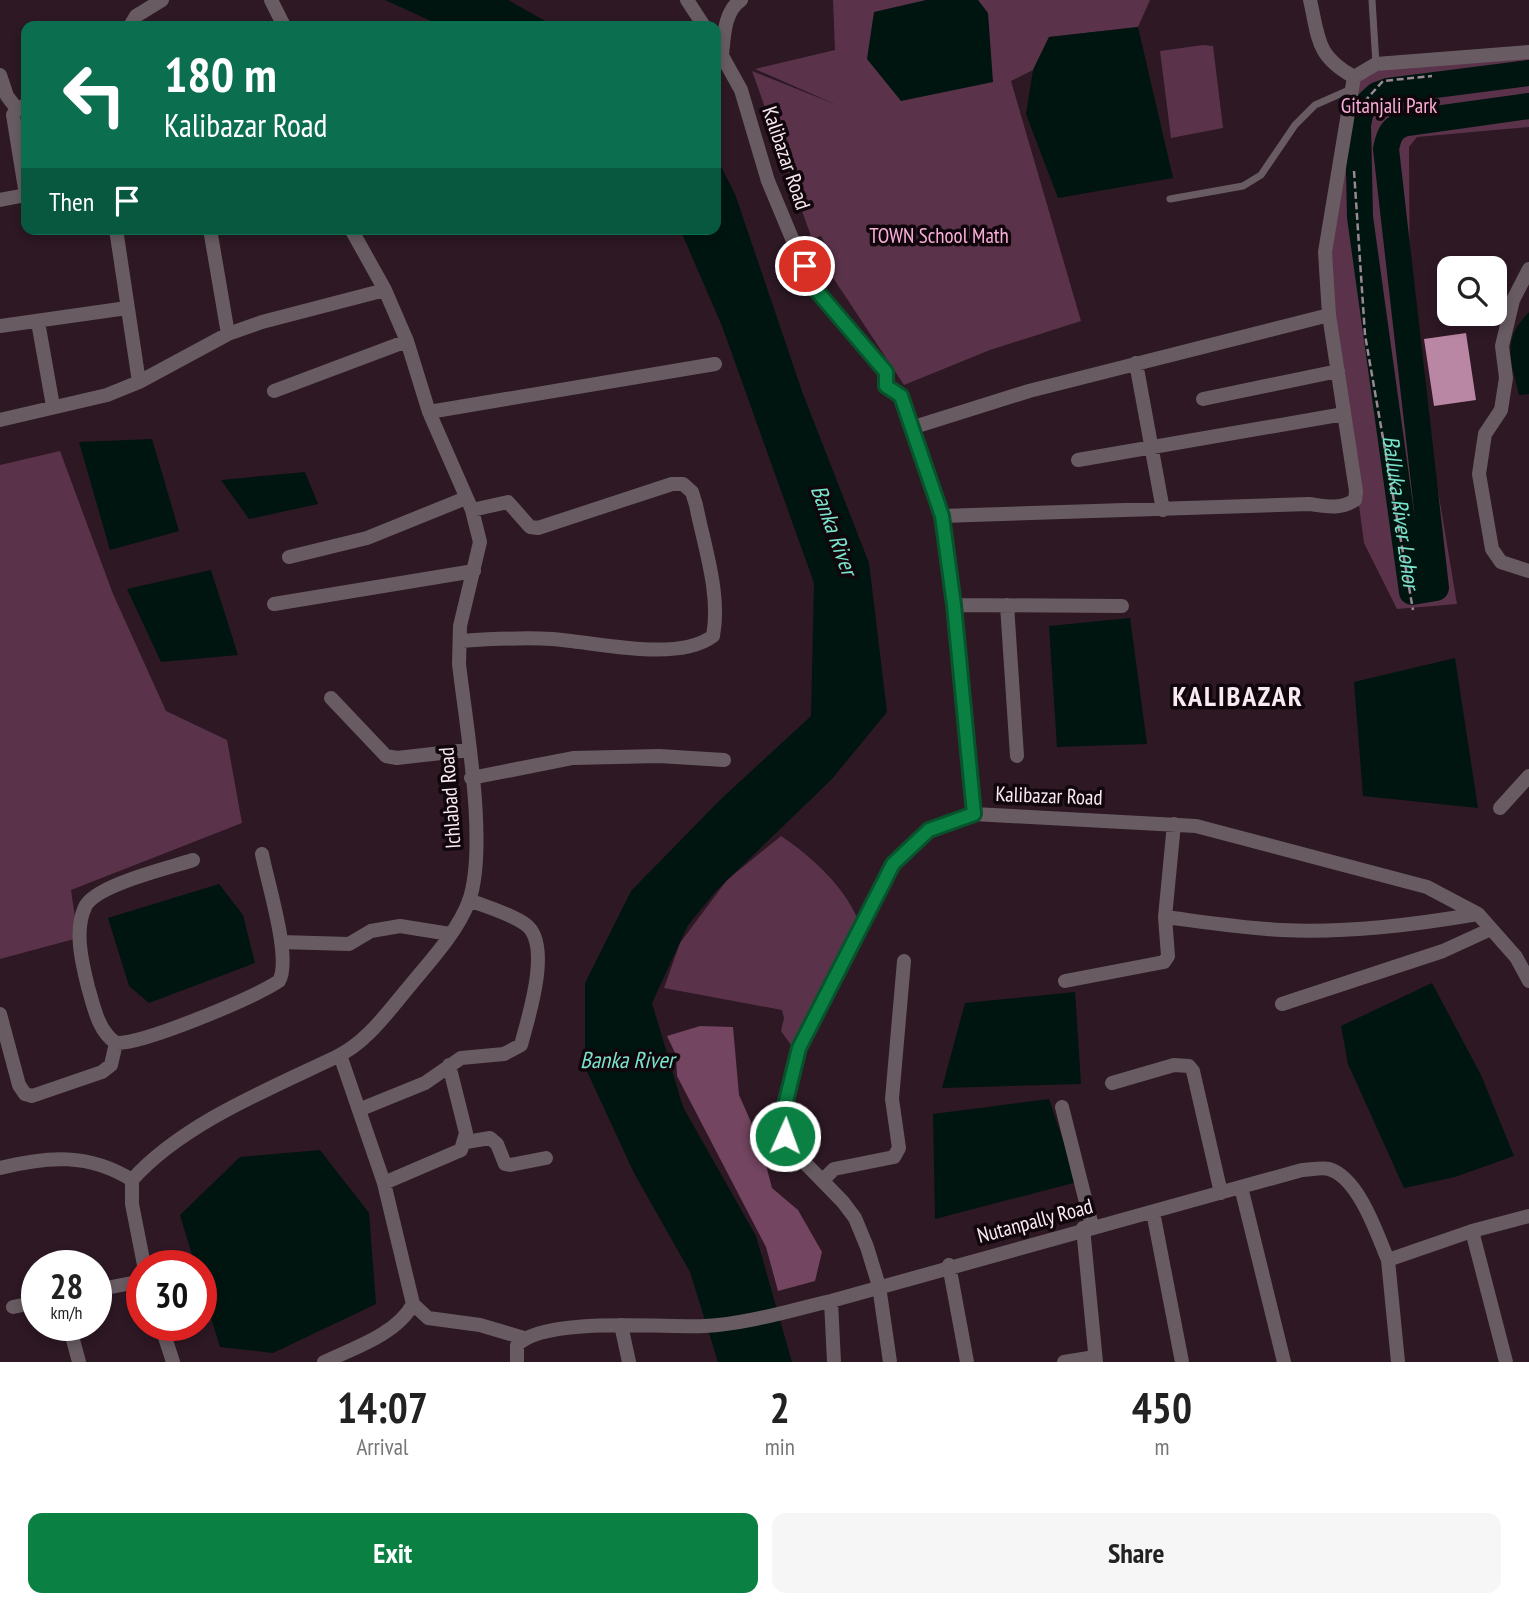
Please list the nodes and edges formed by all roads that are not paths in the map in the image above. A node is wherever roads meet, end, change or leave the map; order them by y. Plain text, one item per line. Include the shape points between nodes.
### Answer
1 (162, 0) edge
2 (271, 0) edge
3 (687, 0) edge
4 (741, 0) edge
5 (1310, 0) edge
6 (1372, 0) edge
7 (133, 21) edge
8 (282, 21) edge
9 (701, 21) edge
10 (721, 43) edge
11 (1529, 52) edge
12 (721, 54) edge
13 (1376, 64) junction
14 (0, 75) edge
15 (1351, 83) junction
16 (21, 106) edge
17 (21, 108) edge
18 (21, 167) edge
19 (21, 196) edge
20 (1170, 199) dead end
21 (0, 200) edge
22 (117, 235) edge
23 (211, 235) edge
24 (354, 235) edge
25 (1529, 269) edge
26 (385, 290) junction
27 (127, 307) junction
28 (1329, 315) junction
29 (38, 322) junction
30 (0, 326) edge
31 (228, 334) junction
32 (407, 341) junction
33 (1136, 363) junction
34 (715, 364) dead end
35 (1338, 371) junction
36 (139, 383) junction
37 (274, 391) dead end
38 (1203, 399) dead end
39 (53, 406) junction
40 (429, 412) junction
41 (1344, 414) junction
42 (0, 420) edge
43 (911, 428) junction
44 (1153, 449) junction
45 (1078, 460) dead end
46 (469, 504) junction
47 (1163, 510) junction
48 (942, 516) junction
49 (289, 557) dead end
50 (474, 571) junction
51 (1529, 571) edge
52 (274, 604) dead end
53 (954, 605) junction
54 (1007, 605) junction
55 (1122, 607) dead end
56 (460, 641) junction
57 (331, 698) dead end
58 (468, 750) junction
59 (1017, 755) dead end
60 (724, 760) dead end
61 (1529, 776) edge
62 (471, 778) junction
63 (1500, 808) dead end
64 (974, 814) junction
65 (1174, 824) junction
66 (262, 855) dead end
67 (192, 860) dead end
68 (469, 900) junction
69 (1478, 914) junction
70 (1165, 917) junction
71 (1491, 929) junction
72 (450, 934) junction
73 (281, 942) junction
74 (904, 961) dead end
75 (1065, 981) dead end
76 (1529, 981) edge
77 (1282, 1004) dead end
78 (0, 1014) edge
79 (116, 1043) junction
80 (340, 1055) junction
81 (449, 1065) junction
82 (1112, 1083) dead end
83 (1062, 1107) dead end
84 (361, 1109) junction
85 (466, 1142) junction
86 (546, 1158) dead end
87 (0, 1168) edge
88 (132, 1180) junction
89 (823, 1180) junction
90 (384, 1183) junction
91 (1241, 1188) junction
92 (1221, 1193) junction
93 (1153, 1212) junction
94 (1529, 1216) edge
95 (1087, 1227) junction
96 (1472, 1231) junction
97 (141, 1250) edge
98 (1388, 1259) junction
99 (949, 1265) junction
100 (879, 1286) junction
101 (831, 1301) junction
102 (413, 1304) junction
103 (21, 1305) edge
104 (13, 1307) dead end
105 (621, 1325) junction
106 (524, 1338) junction
107 (73, 1341) edge
108 (166, 1341) edge
109 (351, 1356) edge
110 (1096, 1359) edge
111 (79, 1362) edge
112 (173, 1362) edge
113 (324, 1362) edge
114 (517, 1362) edge
115 (629, 1362) edge
116 (834, 1362) edge
117 (890, 1362) edge
118 (967, 1362) edge
119 (1064, 1362) edge
120 (1182, 1362) edge
121 (1284, 1362) edge
122 (1398, 1362) edge
123 (1506, 1362) edge

1 - 7 street
2 - 8 street
3 - 9 street
4 - 10 street via 733,5
5 - 15 street via 1319,43 1330,64
6 - 13 lane
11 - 13 street
12 - 43 street, Kalibazar Road via 741,90 768,181 811,284 886,372 886,386 901,396
13 - 15 street
14 - 16 street via 7,96
15 - 20 lane via 1315,105 1295,125 1261,175 1243,186
15 - 28 street via 1325,252
17 - 18 street via 13,116
19 - 21 street
22 - 27 street
23 - 31 street
24 - 26 street, Ichlabad Road
25 - 51 street via 1513,300 1502,346 1506,378 1501,410 1485,434 1479,474 1492,550 1501,562
26 - 31 street
26 - 32 street, Ichlabad Road
27 - 29 street
27 - 36 street
28 - 33 street
28 - 35 street
29 - 30 street
29 - 39 street
31 - 36 street
32 - 37 street
32 - 40 street, Ichlabad Road
33 - 43 street
33 - 44 street
34 - 40 street
35 - 38 street
35 - 41 street
36 - 39 street
39 - 42 street
40 - 46 street, Ichlabad Road
41 - 44 street
41 - 47 street via 1356,491 1349,503
43 - 48 street, Kalibazar Road
44 - 45 street
44 - 47 street
46 - 49 street via 367,538
46 - 50 street, Ichlabad Road via 480,542
46 - 56 street via 508,502 530,527 538,528 683,484 696,505 715,623 713,636 689,648 510,638
47 - 48 street
48 - 53 street, Kalibazar Road
50 - 52 street
50 - 56 street, Ichlabad Road
53 - 54 street
53 - 64 street, Kalibazar Road
54 - 55 street
54 - 59 street
56 - 58 street, Ichlabad Road
57 - 58 street via 386,756
58 - 62 street, Ichlabad Road
60 - 62 street via 573,758
61 - 63 street
62 - 68 street, Ichlabad Road via 477,852
64 - 65 street, Kalibazar Road
64 - 89 street via 929,830 893,864 799,1048 786,1101 785,1136
65 - 69 street, Kalibazar Road via 1427,887
65 - 70 street
66 - 73 street
67 - 79 street via 110,888 84,908 80,942 84,970 100,1025
68 - 72 street, Ichlabad Road
68 - 81 street via 532,930 538,966 521,1045 504,1054 474,1055
69 - 70 street via 1424,924 1344,930 1282,930
69 - 71 street, Kalibazar Road
70 - 75 street via 1168,956 1164,962
71 - 76 street, Kalibazar Road via 1516,957
71 - 77 street via 1443,951
72 - 73 street via 384,926 349,944
72 - 80 street, Ichlabad Road via 376,1027
73 - 79 street via 282,976 271,986 144,1038
74 - 89 street via 892,1099 899,1148 894,1157 834,1169
78 - 79 street via 19,1085 32,1096 102,1072 111,1065
80 - 84 street
80 - 88 street, Ichlabad Road via 181,1139 148,1162
81 - 84 street via 425,1083
81 - 85 street
82 - 92 street via 1174,1065 1189,1066
83 - 95 street
84 - 90 street
85 - 86 street via 490,1138 505,1164
85 - 90 street via 454,1154
87 - 88 street via 64,1157 112,1167
88 - 97 street
89 - 100 street via 855,1218
90 - 102 street
91 - 92 street, Nutanpally Road
91 - 98 street, Nutanpally Road via 1302,1170 1329,1169 1347,1182 1362,1202
91 - 121 street
92 - 93 street, Nutanpally Road
93 - 95 street, Nutanpally Road
93 - 120 street
94 - 96 street
95 - 99 street, Nutanpally Road
95 - 110 street
96 - 98 street
96 - 123 street
98 - 122 street
99 - 100 street, Nutanpally Road
99 - 118 street
100 - 101 street, Nutanpally Road
100 - 117 street
101 - 105 street, Nutanpally Road via 707,1326
101 - 116 street
102 - 106 street via 428,1318 480,1325
102 - 109 street via 406,1318
103 - 104 street
105 - 106 street, Nutanpally Road via 539,1332
105 - 115 street
106 - 114 street via 517,1345
107 - 111 street
108 - 112 street
109 - 113 street
110 - 119 street

